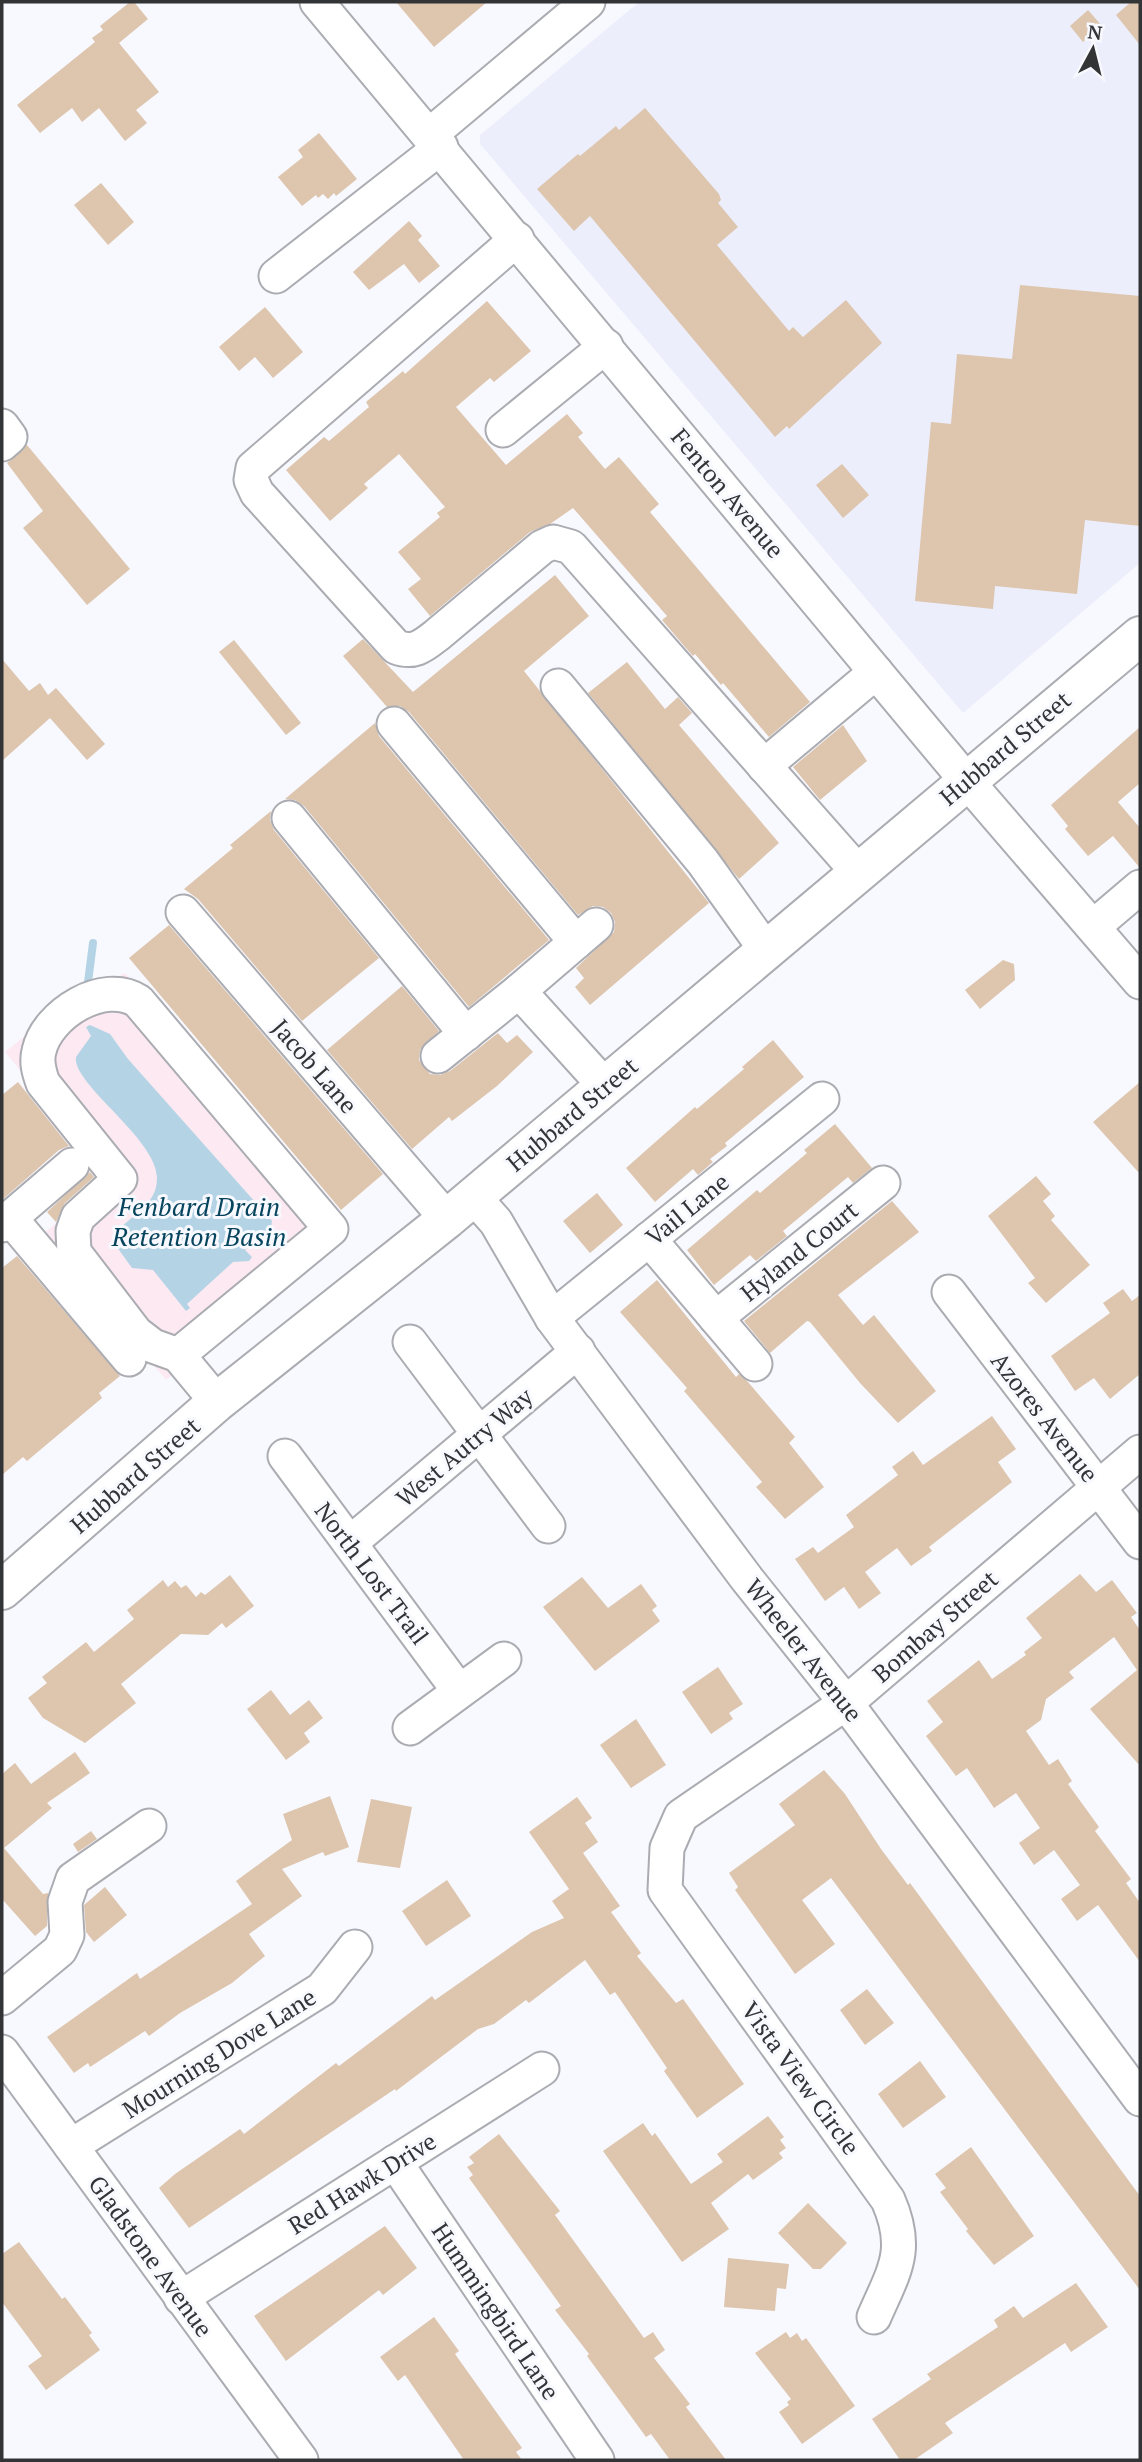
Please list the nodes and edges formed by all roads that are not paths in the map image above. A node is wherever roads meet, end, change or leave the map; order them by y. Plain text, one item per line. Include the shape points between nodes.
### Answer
1 (317, 2) edge
2 (588, 2) edge
3 (436, 141) junction
4 (517, 239) junction
5 (276, 276) dead end
6 (606, 346) junction
7 (2, 426) edge
8 (503, 430) dead end
9 (2, 444) edge
10 (1140, 636) edge
11 (876, 672) junction
12 (558, 686) dead end
13 (394, 724) dead end
14 (764, 766) junction
15 (966, 780) junction
16 (289, 818) dead end
17 (858, 872) junction
18 (1140, 887) edge
19 (183, 912) dead end
20 (1093, 927) junction
21 (766, 950) junction
22 (1140, 982) edge
23 (519, 991) junction
24 (466, 1034) junction
25 (438, 1056) dead end
26 (605, 1086) junction
27 (822, 1100) dead end
28 (72, 1165) dead end
29 (883, 1183) dead end
30 (461, 1208) junction
31 (6, 1221) edge
32 (649, 1239) junction
33 (949, 1292) dead end
34 (552, 1318) junction
35 (716, 1318) junction
36 (410, 1342) dead end
37 (578, 1351) junction
38 (178, 1355) junction
39 (129, 1359) dead end
40 (755, 1364) dead end
41 (217, 1402) junction
42 (479, 1434) junction
43 (1140, 1452) edge
44 (285, 1456) dead end
45 (1099, 1486) junction
46 (548, 1526) dead end
47 (1140, 1542) edge
48 (350, 1543) junction
49 (2, 1590) edge
50 (504, 1659) dead end
51 (460, 1691) junction
52 (846, 1703) junction
53 (410, 1728) dead end
54 (149, 1826) dead end
55 (667, 1848) joint
56 (355, 1947) dead end
57 (2, 1998) edge
58 (5, 2064) edge
59 (542, 2069) dead end
60 (1140, 2099) edge
61 (71, 2146) junction
62 (395, 2162) junction
63 (181, 2298) junction
64 (874, 2317) dead end
65 (301, 2460) edge
66 (597, 2460) edge

1 - 3 street, Fenton Avenue
2 - 3 street
3 - 4 street, Fenton Avenue
3 - 5 street
4 - 6 street, Fenton Avenue
4 - 14 street via 254,468 251,480 257,494 396,648 407,651 419,649 542,547 554,542 571,547
6 - 8 street
6 - 11 street, Fenton Avenue
7 - 9 street via 10,437
10 - 15 main road, Hubbard Street
11 - 14 street
11 - 15 street, Fenton Avenue
12 - 21 street via 703,862
13 - 23 street via 586,934
14 - 17 street
15 - 17 main road, Hubbard Street
15 - 20 street, Fenton Avenue
16 - 24 street
17 - 21 main road, Hubbard Street
18 - 20 street
19 - 30 street, Jacob Lane
20 - 22 street, Fenton Avenue
21 - 26 main road, Hubbard Street
23 - 24 street
23 - 26 street
24 - 25 street
26 - 30 main road, Hubbard Street
27 - 32 street, Vail Lane
28 - 31 street
29 - 35 street, Hyland Court
30 - 34 street, Wheeler Avenue via 496,1222
30 - 41 main road, Hubbard Street
31 - 39 street
32 - 34 street, Vail Lane
32 - 35 street
33 - 45 street, Azores Avenue
34 - 37 street, Wheeler Avenue
35 - 40 street
36 - 42 street
37 - 42 street, West Autry Way
37 - 52 street, Wheeler Avenue via 747,1579
38 - 38 street via 153,1346 136,1333 78,1261 73,1243 78,1217 120,1179 49,1092 39,1072 39,1049 52,1026 76,1005 107,994 138,1001 331,1229
38 - 41 street
41 - 49 main road, Hubbard Street
42 - 46 street
42 - 48 street, West Autry Way
43 - 45 street, Bombay Street
44 - 48 street, North Lost Trail
45 - 47 street, Azores Avenue
45 - 52 street, Bombay Street
48 - 51 street, North Lost Trail
50 - 51 street
51 - 53 street
52 - 55 street, Bombay Street via 681,1816
52 - 60 street, Wheeler Avenue
54 - 57 street via 73,1879 65,1902 67,1935 60,1950
55 - 64 street, Vista View Circle via 665,1890 888,2200 898,2222 900,2256
56 - 61 street, Mourning Dove Lane via 322,1989
58 - 61 street, Gladstone Avenue
59 - 62 street, Red Hawk Drive
61 - 63 street, Gladstone Avenue
62 - 63 street, Red Hawk Drive
62 - 66 street, Hummingbird Lane
63 - 65 street, Gladstone Avenue

